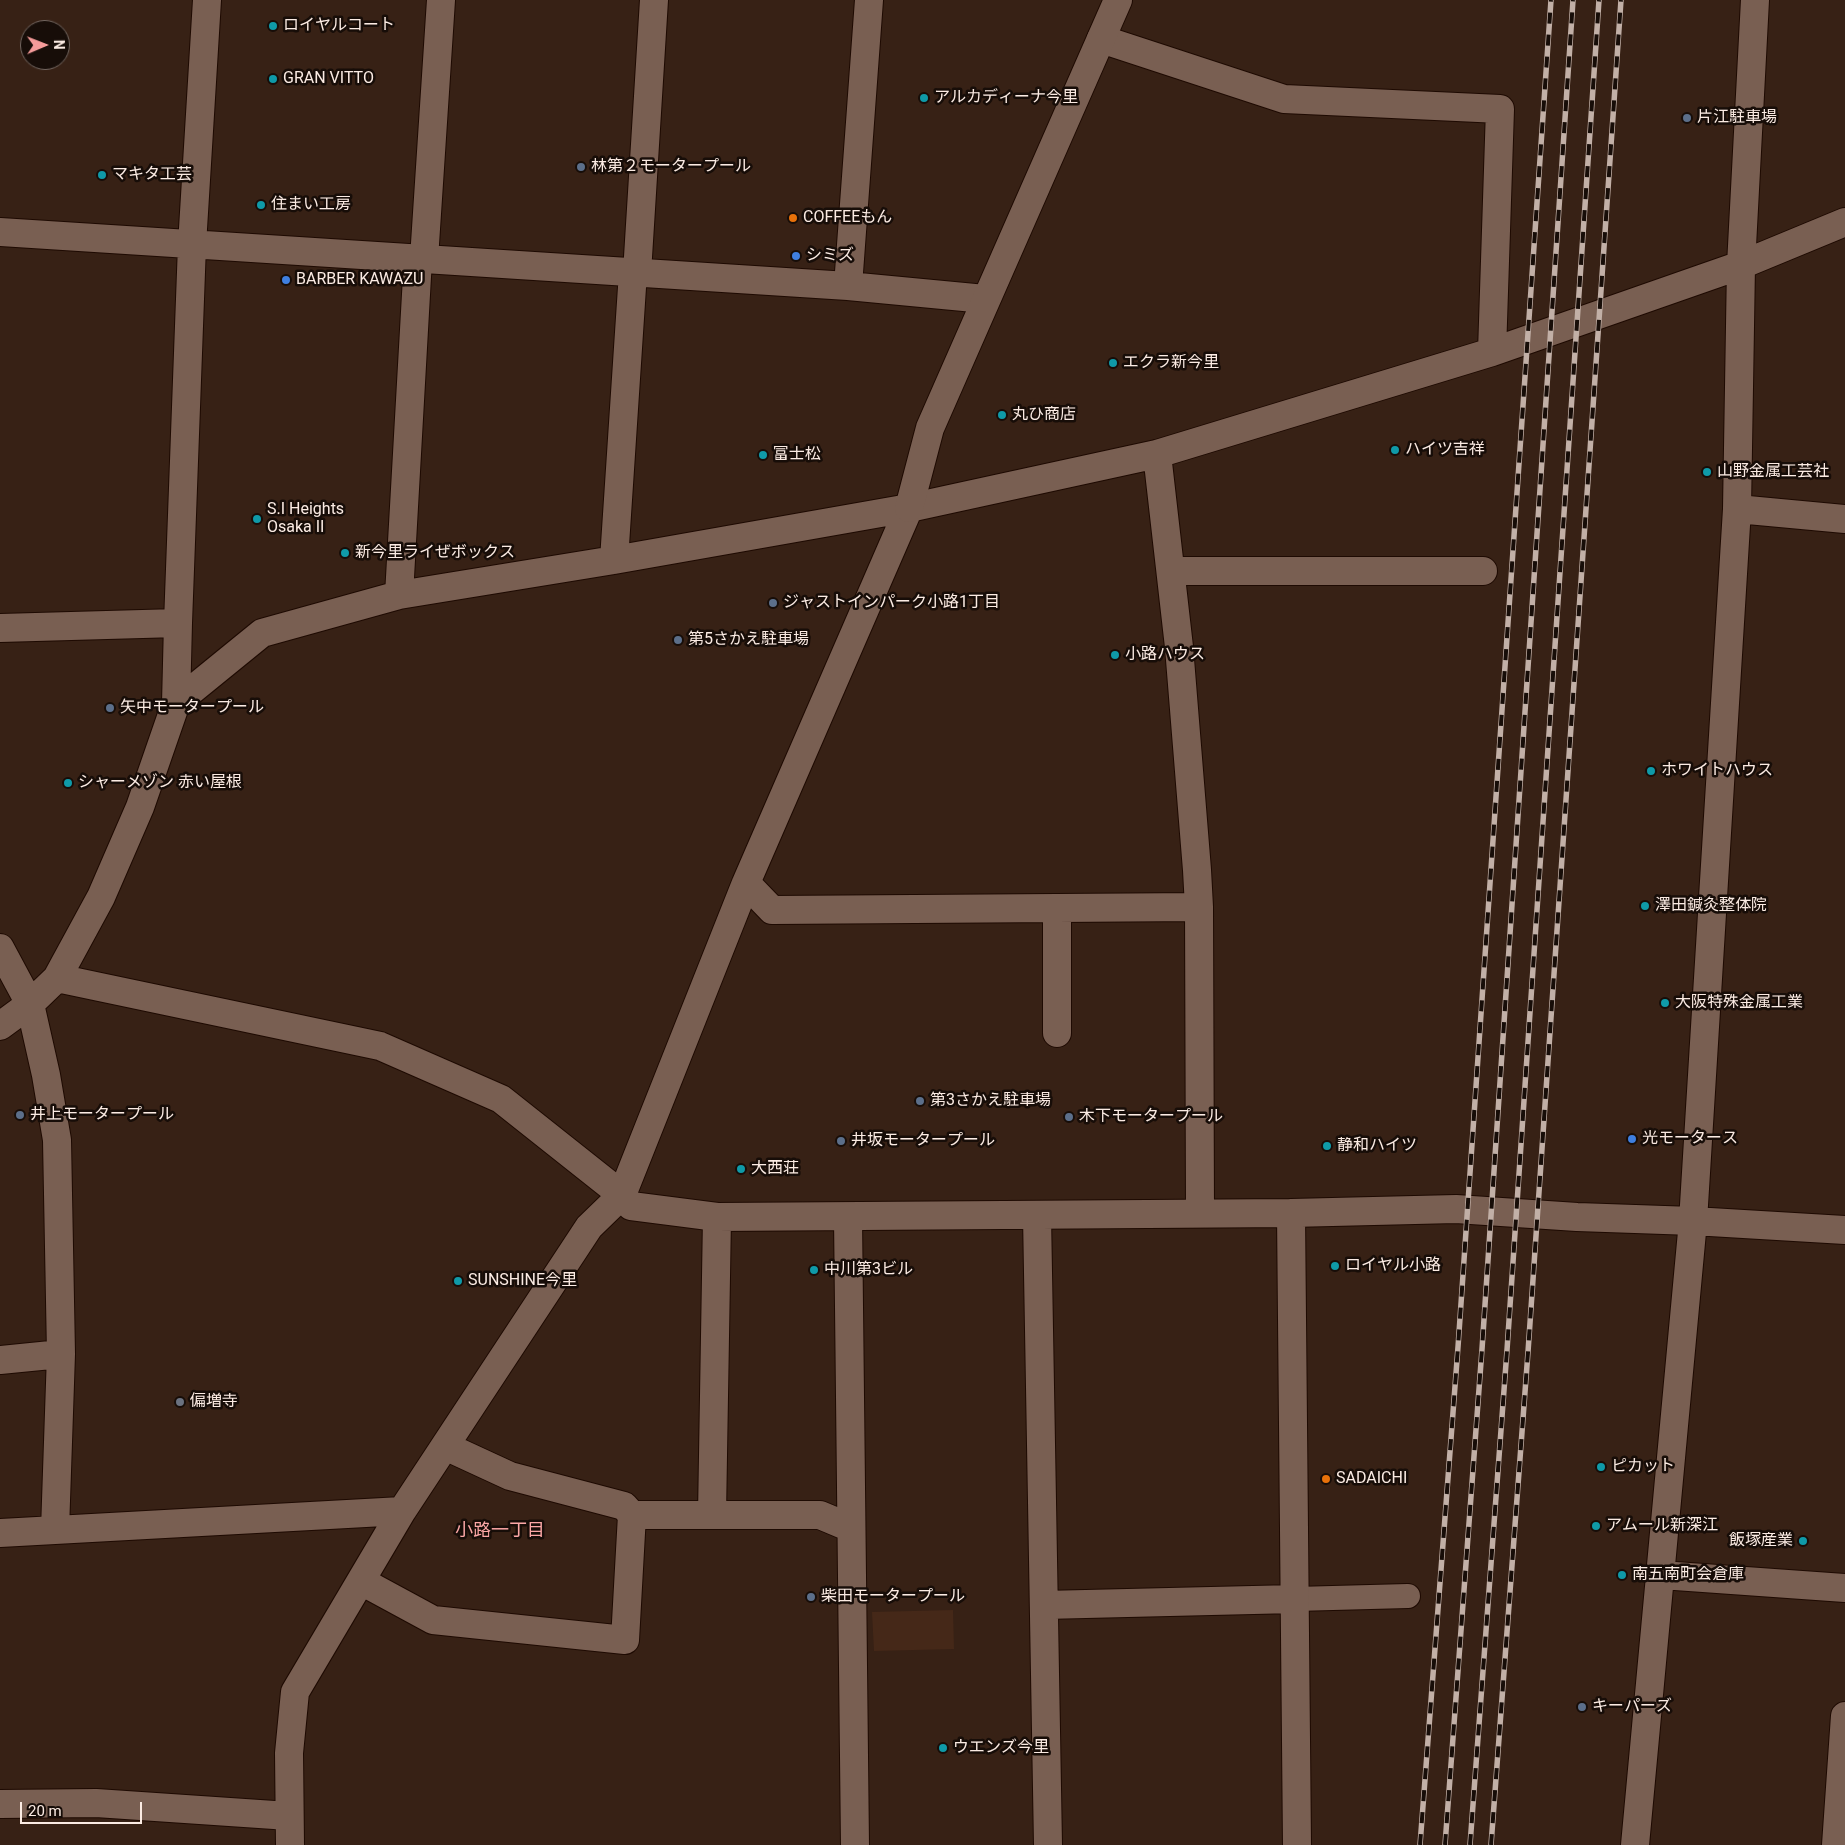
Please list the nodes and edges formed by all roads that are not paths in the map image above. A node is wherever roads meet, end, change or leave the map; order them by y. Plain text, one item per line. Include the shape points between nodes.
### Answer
1 (207, 0) edge
2 (441, 0) edge
3 (654, 0) edge
4 (869, 0) edge
5 (1118, 0) edge
6 (1755, 0) edge
7 (1101, 39) junction
8 (1845, 222) edge
9 (0, 232) edge
10 (192, 245) junction
11 (421, 259) junction
12 (1741, 265) junction
13 (635, 273) junction
14 (848, 286) junction
15 (985, 299) junction
16 (1492, 352) junction
17 (1157, 454) junction
18 (909, 508) junction
19 (1737, 509) junction
20 (1845, 519) edge
21 (614, 560) junction
22 (1171, 571) junction
23 (1483, 571) dead end
24 (398, 595) junction
25 (178, 623) junction
26 (0, 628) edge
27 (176, 703) junction
28 (746, 883) junction
29 (1199, 906) junction
30 (1057, 908) junction
31 (0, 948) edge
32 (57, 978) junction
33 (30, 1004) junction
34 (0, 1026) edge
35 (1057, 1033) dead end
36 (622, 1194) junction
37 (1200, 1212) junction
38 (1291, 1213) junction
39 (1037, 1215) junction
40 (717, 1217) junction
41 (848, 1217) junction
42 (1693, 1221) junction
43 (1845, 1230) edge
44 (61, 1354) junction
45 (0, 1360) edge
46 (445, 1446) junction
47 (402, 1511) junction
48 (632, 1515) junction
49 (712, 1515) junction
50 (851, 1528) junction
51 (55, 1530) junction
52 (0, 1533) edge
53 (1661, 1575) junction
54 (361, 1581) junction
55 (1845, 1588) edge
56 (1408, 1596) dead end
57 (1295, 1599) junction
58 (1044, 1605) junction
59 (1845, 1716) edge
60 (0, 1804) edge
61 (289, 1816) junction
62 (290, 1845) edge
63 (855, 1845) edge
64 (1048, 1845) edge
65 (1297, 1845) edge
66 (1635, 1845) edge
67 (1836, 1845) edge

1 - 10 street
2 - 11 street
3 - 13 street
4 - 14 street
5 - 7 street
6 - 12 street
7 - 15 street
7 - 16 street via 1284,99 1500,109
8 - 12 street
9 - 10 street
10 - 11 street
10 - 25 street
11 - 13 street
11 - 24 street
12 - 16 street
12 - 19 street
13 - 14 street
13 - 21 street
14 - 15 street
15 - 18 street via 930,428
16 - 17 street
17 - 18 street
17 - 22 street
18 - 21 street
18 - 28 street
19 - 20 street
19 - 42 street
21 - 24 street
22 - 23 street
22 - 29 street
24 - 27 street via 262,633
25 - 26 street
25 - 27 street
27 - 32 street via 140,807 101,897
28 - 30 street via 772,910
28 - 36 street
29 - 30 street
29 - 37 street
30 - 35 street
31 - 33 street
32 - 33 street
32 - 36 street via 380,1046 501,1099
33 - 34 street
33 - 44 street via 57,1140
36 - 40 street via 631,1206
36 - 46 street via 589,1227
37 - 38 street
37 - 39 street
38 - 42 street via 1456,1209
38 - 57 street
39 - 41 street
39 - 58 street
40 - 41 street
40 - 49 street
41 - 50 street
42 - 43 street
42 - 53 street
44 - 45 street
44 - 51 street
46 - 47 street
46 - 48 street via 510,1476 624,1506
47 - 51 street
47 - 54 street
48 - 49 street
48 - 54 street via 625,1640 433,1620
49 - 50 street via 820,1514
50 - 63 street
51 - 52 street
53 - 55 street
53 - 66 street
54 - 61 street via 295,1692 289,1753
56 - 57 lane
57 - 58 street
57 - 65 street
58 - 64 street
59 - 67 street
60 - 61 street via 96,1803
61 - 62 street

